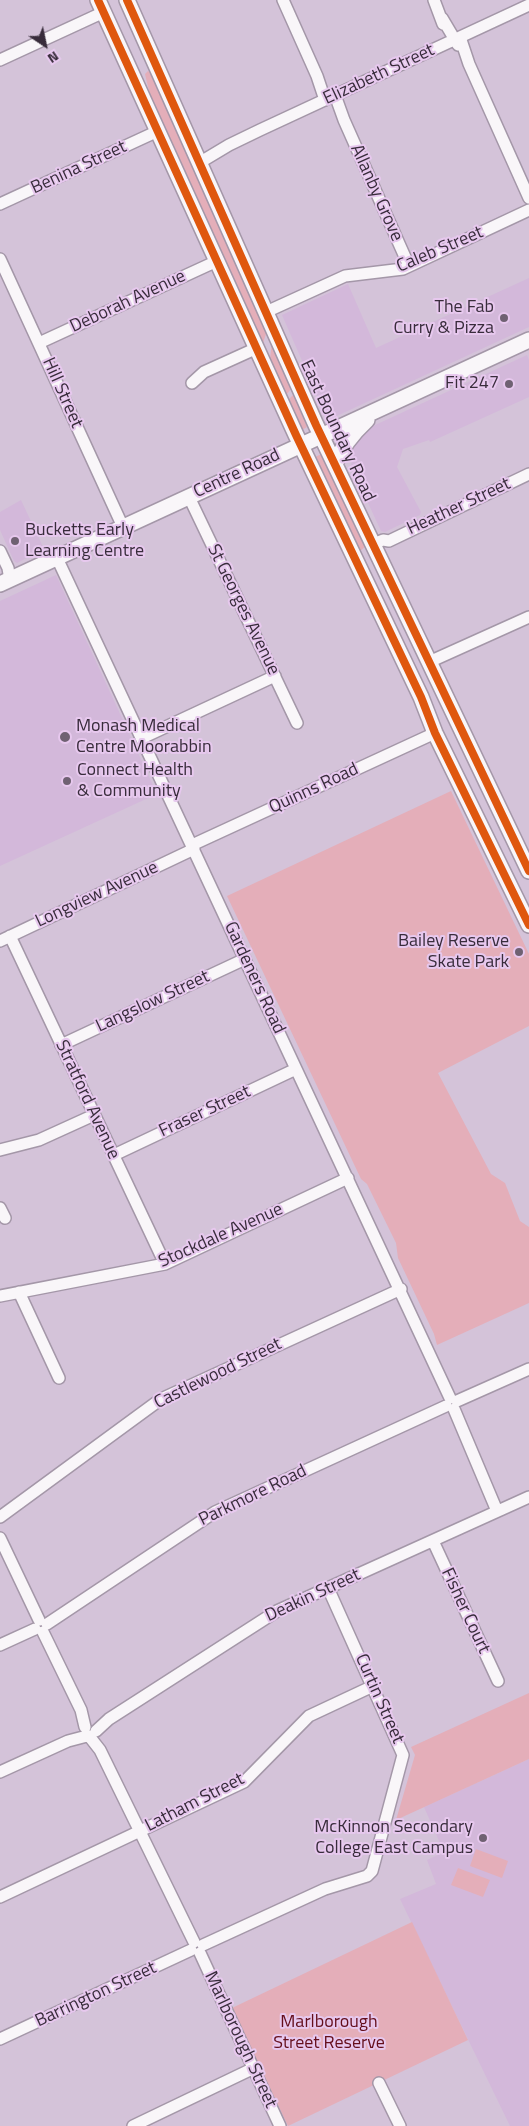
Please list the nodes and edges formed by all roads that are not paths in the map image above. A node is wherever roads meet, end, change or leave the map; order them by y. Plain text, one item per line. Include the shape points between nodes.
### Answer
1 (127, 0) edge
2 (283, 0) edge
3 (434, 0) edge
4 (529, 5) edge
5 (101, 6) edge
6 (455, 40) junction
7 (0, 60) edge
8 (153, 60) junction
9 (130, 70) junction
10 (330, 98) junction
11 (158, 131) junction
12 (198, 160) junction
13 (529, 198) edge
14 (0, 204) edge
15 (529, 210) edge
16 (0, 259) edge
17 (217, 261) junction
18 (409, 266) junction
19 (266, 312) junction
20 (274, 330) junction
21 (529, 340) edge
22 (39, 343) junction
23 (257, 348) junction
24 (294, 376) junction
25 (270, 377) junction
26 (192, 383) dead end
27 (280, 400) junction
28 (378, 410) junction
29 (321, 436) junction
30 (300, 445) junction
31 (335, 464) junction
32 (529, 474) edge
33 (189, 497) junction
34 (123, 528) junction
35 (389, 540) junction
36 (373, 544) junction
37 (0, 551) edge
38 (57, 558) junction
39 (380, 560) junction
40 (0, 564) edge
41 (362, 574) junction
42 (5, 582) edge
43 (529, 617) edge
44 (429, 662) junction
45 (275, 676) junction
46 (297, 723) dead end
47 (435, 733) junction
48 (142, 738) junction
49 (193, 847) junction
50 (528, 867) edge
51 (529, 925) edge
52 (5, 938) edge
53 (245, 959) junction
54 (62, 1045) junction
55 (296, 1068) junction
56 (94, 1114) junction
57 (0, 1150) edge
58 (114, 1155) junction
59 (348, 1178) junction
60 (165, 1264) junction
61 (401, 1289) junction
62 (19, 1292) junction
63 (0, 1296) edge
64 (529, 1369) edge
65 (59, 1378) dead end
66 (452, 1404) junction
67 (529, 1497) edge
68 (497, 1511) junction
69 (0, 1517) edge
70 (0, 1538) edge
71 (433, 1540) junction
72 (328, 1588) junction
73 (41, 1626) junction
74 (0, 1645) edge
75 (498, 1680) dead end
76 (373, 1686) junction
77 (90, 1730) junction
78 (0, 1772) edge
79 (138, 1832) junction
80 (345, 1883) joint
81 (0, 1896) edge
82 (197, 1948) junction
83 (0, 2039) edge
84 (254, 2068) junction
85 (379, 2083) dead end
86 (156, 2121) edge
87 (134, 2126) edge
88 (280, 2126) edge
89 (400, 2126) edge

1 - 8 main road, East Boundary Road
2 - 10 street, Allanby Grove
3 - 6 street
4 - 6 street, Elizabeth Street
5 - 7 street
5 - 9 main road
6 - 10 street, Elizabeth Street
6 - 13 street
8 - 9 main road
8 - 12 main road, East Boundary Road
9 - 11 main road
10 - 12 street, Elizabeth Street
10 - 18 street, Allanby Grove via 344,120
11 - 14 street, Benina Street
11 - 17 main road
12 - 19 main road, East Boundary Road
15 - 18 street, Caleb Street
16 - 22 street, Hill Street
17 - 22 street, Deborah Avenue
17 - 23 main road
18 - 19 street, Caleb Street via 345,276
19 - 20 main road, East Boundary Road
20 - 24 main road, East Boundary Road
20 - 25 main road via 265,349
21 - 28 main road, Centre Road
22 - 34 street, Hill Street
23 - 25 main road
23 - 26 street via 204,372
24 - 27 main road via 291,394
24 - 29 main road, East Boundary Road
25 - 27 main road
27 - 30 main road
28 - 29 main road, Centre Road
28 - 31 main road via 353,433
29 - 30 main road, Centre Road
29 - 31 main road, East Boundary Road
30 - 33 main road, Centre Road
30 - 41 main road
31 - 36 main road, East Boundary Road
32 - 35 street, Heather Street
33 - 34 main road, Centre Road
33 - 45 street, St Georges Avenue
34 - 38 main road, Centre Road
35 - 36 street, Heather Street
35 - 39 street, Heather Street
36 - 39 main road, East Boundary Road
36 - 41 main road via 362,556
37 - 42 street via 8,568
38 - 42 main road, Centre Road
38 - 48 street, Gardeners Road
39 - 44 main road, East Boundary Road
40 - 42 street
41 - 47 main road
43 - 44 street
44 - 50 main road, East Boundary Road
45 - 46 street, St Georges Avenue
45 - 48 street
47 - 49 street, Quinns Road
47 - 51 main road
48 - 49 street, Gardeners Road
49 - 52 street, Longview Avenue
49 - 53 street, Gardeners Road
52 - 54 street, Stratford Avenue
53 - 54 street, Langslow Street
53 - 55 street, Gardeners Road
54 - 56 street, Stratford Avenue
55 - 58 street, Fraser Street
55 - 59 street, Gardeners Road
56 - 57 street via 43,1139
56 - 58 street, Stratford Avenue
58 - 60 street, Stratford Avenue
59 - 60 street, Stockdale Avenue
59 - 61 street, Gardeners Road
60 - 62 street, Stockdale Avenue
61 - 66 street, Gardeners Road
61 - 69 street, Castlewood Street via 161,1399
62 - 63 street, Stockdale Avenue
62 - 65 street
64 - 66 street, Parkmore Road
66 - 68 street, Gardeners Road
66 - 73 street, Parkmore Road via 214,1512
67 - 68 street, Deakin Street
68 - 71 street, Deakin Street
70 - 73 street, Marlborough Street
71 - 72 street, Deakin Street
71 - 75 street, Fisher Court
72 - 76 street, Curtin Street
72 - 77 street, Deakin Street via 264,1619
73 - 74 street, Parkmore Road
73 - 77 street, Marlborough Street
76 - 79 street, Latham Street via 309,1716 244,1782
76 - 80 street, Curtin Street via 401,1748 402,1762 372,1871 367,1876
77 - 78 street, Deakin Street
77 - 79 street, Marlborough Street
79 - 81 street, Latham Street
79 - 82 street, Marlborough Street
80 - 82 street, Barrington Street via 325,1889
82 - 83 street, Barrington Street
82 - 84 street, Marlborough Street
84 - 86 street
84 - 88 street, Marlborough Street
85 - 89 street
86 - 87 street

